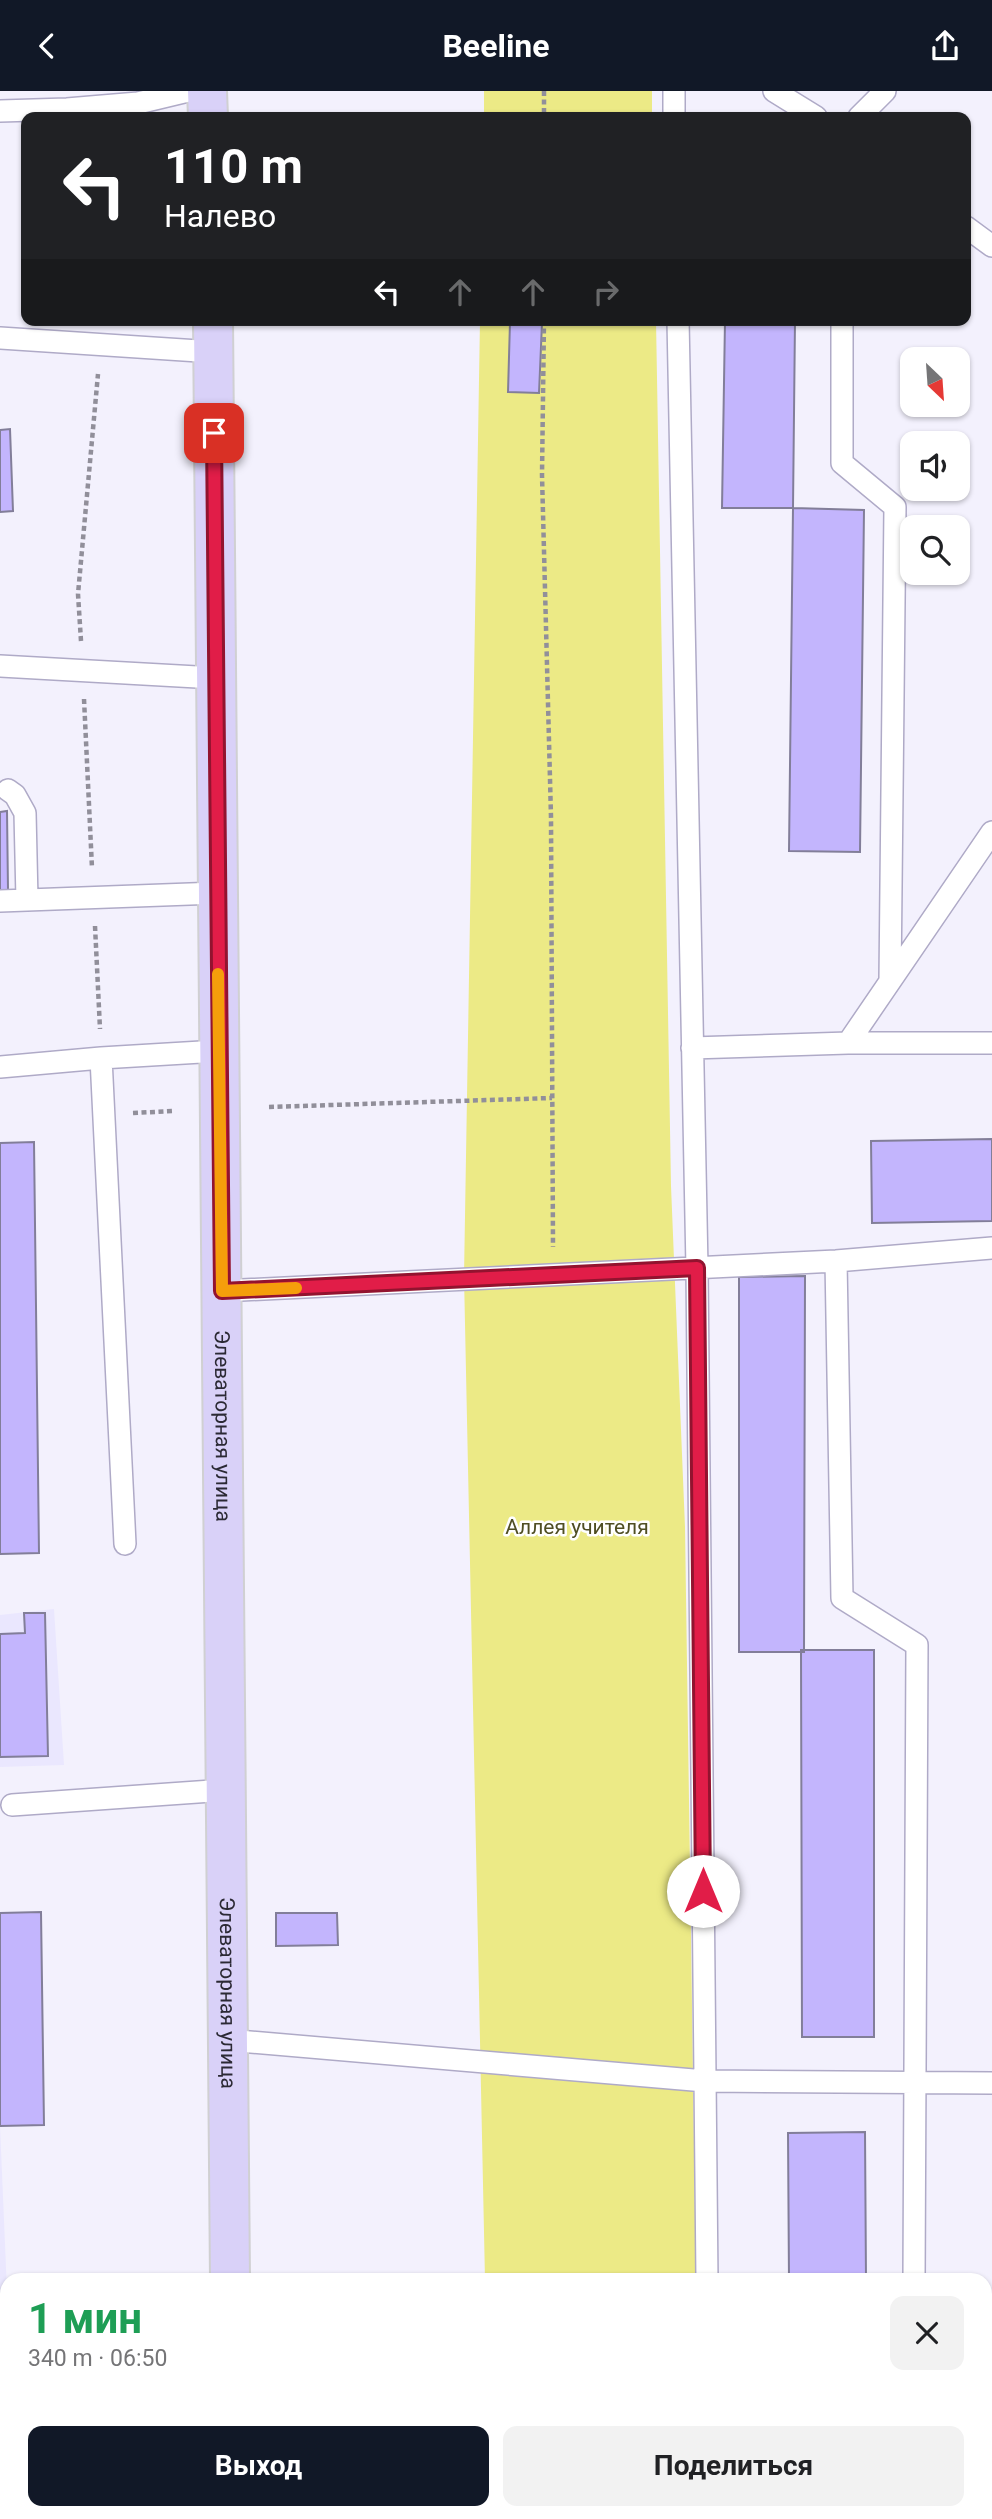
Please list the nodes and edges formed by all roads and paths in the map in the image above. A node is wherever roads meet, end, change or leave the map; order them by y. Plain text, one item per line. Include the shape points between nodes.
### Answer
1 (188, 91) edge
2 (207, 91) edge
3 (544, 91) edge
4 (674, 91) edge
5 (775, 91) edge
6 (886, 91) edge
7 (0, 111) edge
8 (208, 112) edge
9 (544, 112) edge
10 (674, 112) edge
11 (808, 112) edge
12 (864, 112) edge
13 (971, 231) edge
14 (992, 246) edge
15 (544, 326) edge
16 (678, 326) edge
17 (842, 326) edge
18 (213, 336) edge
19 (0, 338) edge
20 (0, 666) edge
21 (215, 678) junction
22 (8, 790) dead end
23 (992, 832) edge
24 (217, 893) junction
25 (0, 901) edge
26 (27, 901) junction
27 (890, 981) junction
28 (848, 1043) junction
29 (992, 1043) edge
30 (692, 1048) junction
31 (218, 1051) junction
32 (101, 1058) junction
33 (0, 1067) edge
34 (552, 1098) junction
35 (269, 1107) dead end
36 (174, 1111) dead end
37 (105, 1114) junction
38 (992, 1248) edge
39 (836, 1261) junction
40 (697, 1268) junction
41 (553, 1275) junction
42 (222, 1291) junction
43 (125, 1544) dead end
44 (226, 1790) junction
45 (12, 1805) dead end
46 (227, 2041) junction
47 (705, 2081) junction
48 (915, 2082) junction
49 (992, 2083) edge
50 (230, 2273) edge
51 (707, 2273) edge
52 (914, 2273) edge

1 - 7 lane via 138,103
2 - 8 main road
3 - 9 path
4 - 10 lane
5 - 11 lane
6 - 12 lane
13 - 14 lane
15 - 34 path
16 - 30 lane
17 - 27 lane via 842,463 895,507
18 - 19 lane
18 - 21 main road, Элеваторная улица
20 - 21 lane
21 - 24 main road, Элеваторная улица
22 - 26 lane via 22,803 25,813
23 - 27 lane
24 - 26 lane
24 - 31 main road, Элеваторная улица
25 - 26 lane
27 - 28 lane
28 - 29 lane
28 - 30 lane
30 - 40 lane
31 - 32 lane
31 - 42 main road, Элеваторная улица
32 - 33 lane
32 - 37 lane
34 - 35 path
34 - 41 path
36 - 37 path
37 - 43 lane
38 - 39 lane
39 - 40 lane
39 - 48 lane via 842,1598 917,1645
40 - 41 lane
40 - 47 lane
41 - 42 lane
42 - 44 main road, Элеваторная улица
44 - 45 lane
44 - 46 main road, Элеваторная улица
46 - 47 lane
46 - 50 main road, Элеваторная улица
47 - 48 lane
47 - 51 lane
48 - 49 lane
48 - 52 lane

